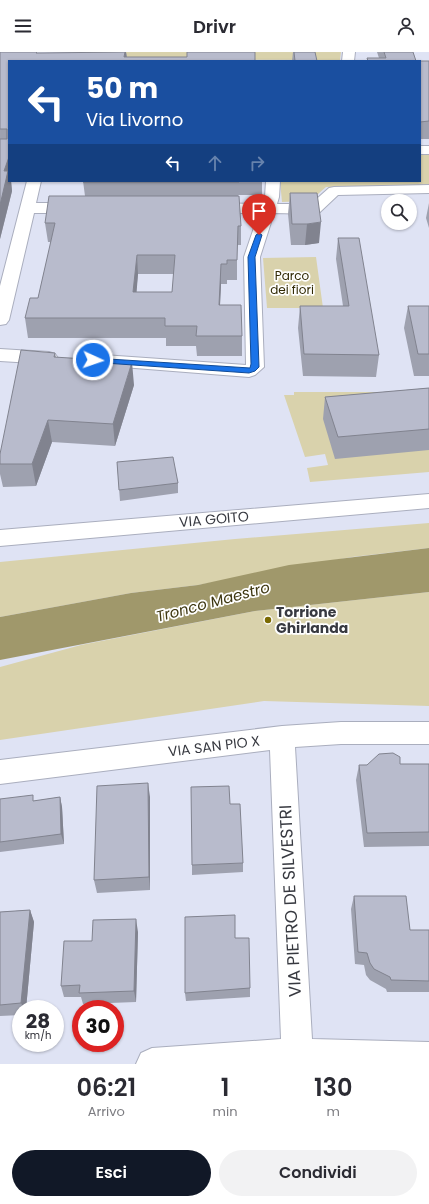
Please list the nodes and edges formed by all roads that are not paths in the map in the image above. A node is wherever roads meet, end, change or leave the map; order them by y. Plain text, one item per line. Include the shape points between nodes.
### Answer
1 (34, 182) edge
2 (273, 182) edge
3 (429, 189) edge
4 (28, 208) junction
5 (93, 208) edge
6 (200, 208) edge
7 (268, 209) junction
8 (0, 320) edge
9 (0, 355) edge
10 (429, 501) edge
11 (0, 538) edge
12 (429, 734) edge
13 (282, 737) junction
14 (0, 772) edge
15 (429, 1058) edge
16 (298, 1059) edge
17 (152, 1064) edge

1 - 4 street
2 - 7 street
3 - 7 street via 334,191 315,209
4 - 5 street
4 - 8 street
6 - 7 street
7 - 9 street via 252,257 255,367 249,371
10 - 11 street, VIA GOITO
12 - 13 street, VIA SAN PIO X via 341,733
13 - 14 street, VIA SAN PIO X
13 - 16 street, VIA PIETRO DE SILVESTRI
15 - 16 street
16 - 17 street

